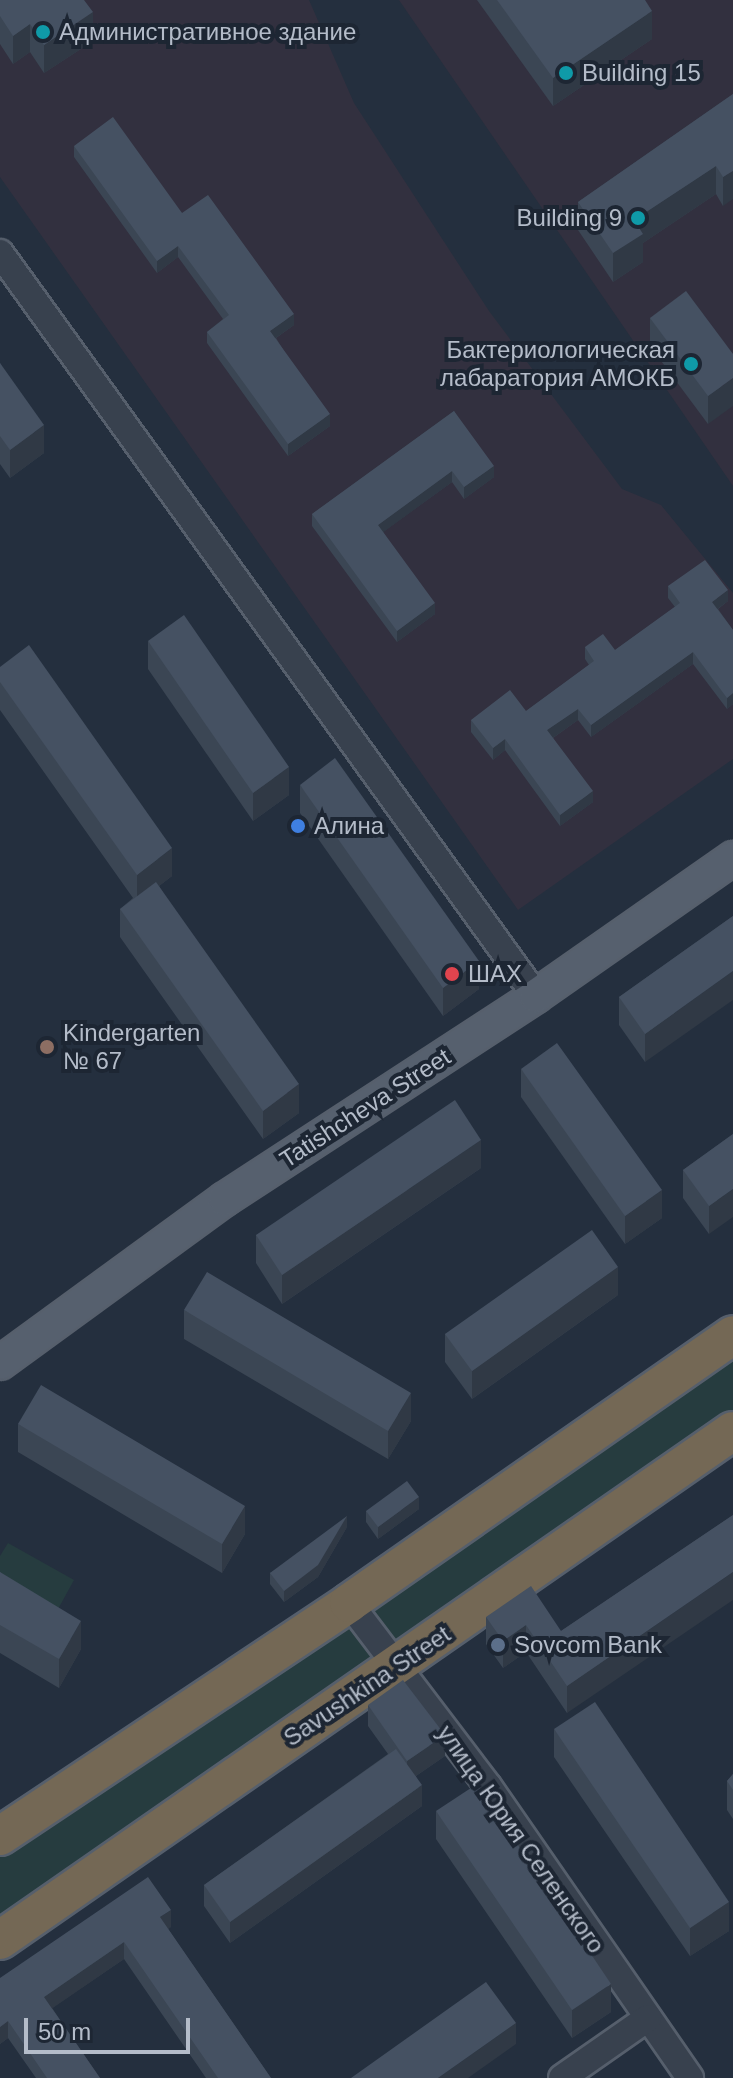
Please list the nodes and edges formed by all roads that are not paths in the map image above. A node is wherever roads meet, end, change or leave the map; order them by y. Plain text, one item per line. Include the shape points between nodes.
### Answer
1 (0, 253) edge
2 (733, 858) edge
3 (536, 996) junction
4 (733, 1335) edge
5 (0, 1363) edge
6 (733, 1431) edge
7 (349, 1603) junction
8 (398, 1666) junction
9 (0, 1836) edge
10 (0, 1940) edge
11 (648, 2018) junction
12 (562, 2078) edge
13 (690, 2078) edge

1 - 3 street
2 - 3 main road, Tatishcheva Street
3 - 5 main road, Tatishcheva Street via 225,1199
4 - 7 highway
6 - 8 highway, Savushkina Street
7 - 8 street, улица Юрия Селенского
7 - 9 highway
8 - 10 highway, Savushkina Street
8 - 11 street, улица Юрия Селенского
11 - 12 street
11 - 13 street, улица Юрия Селенского

